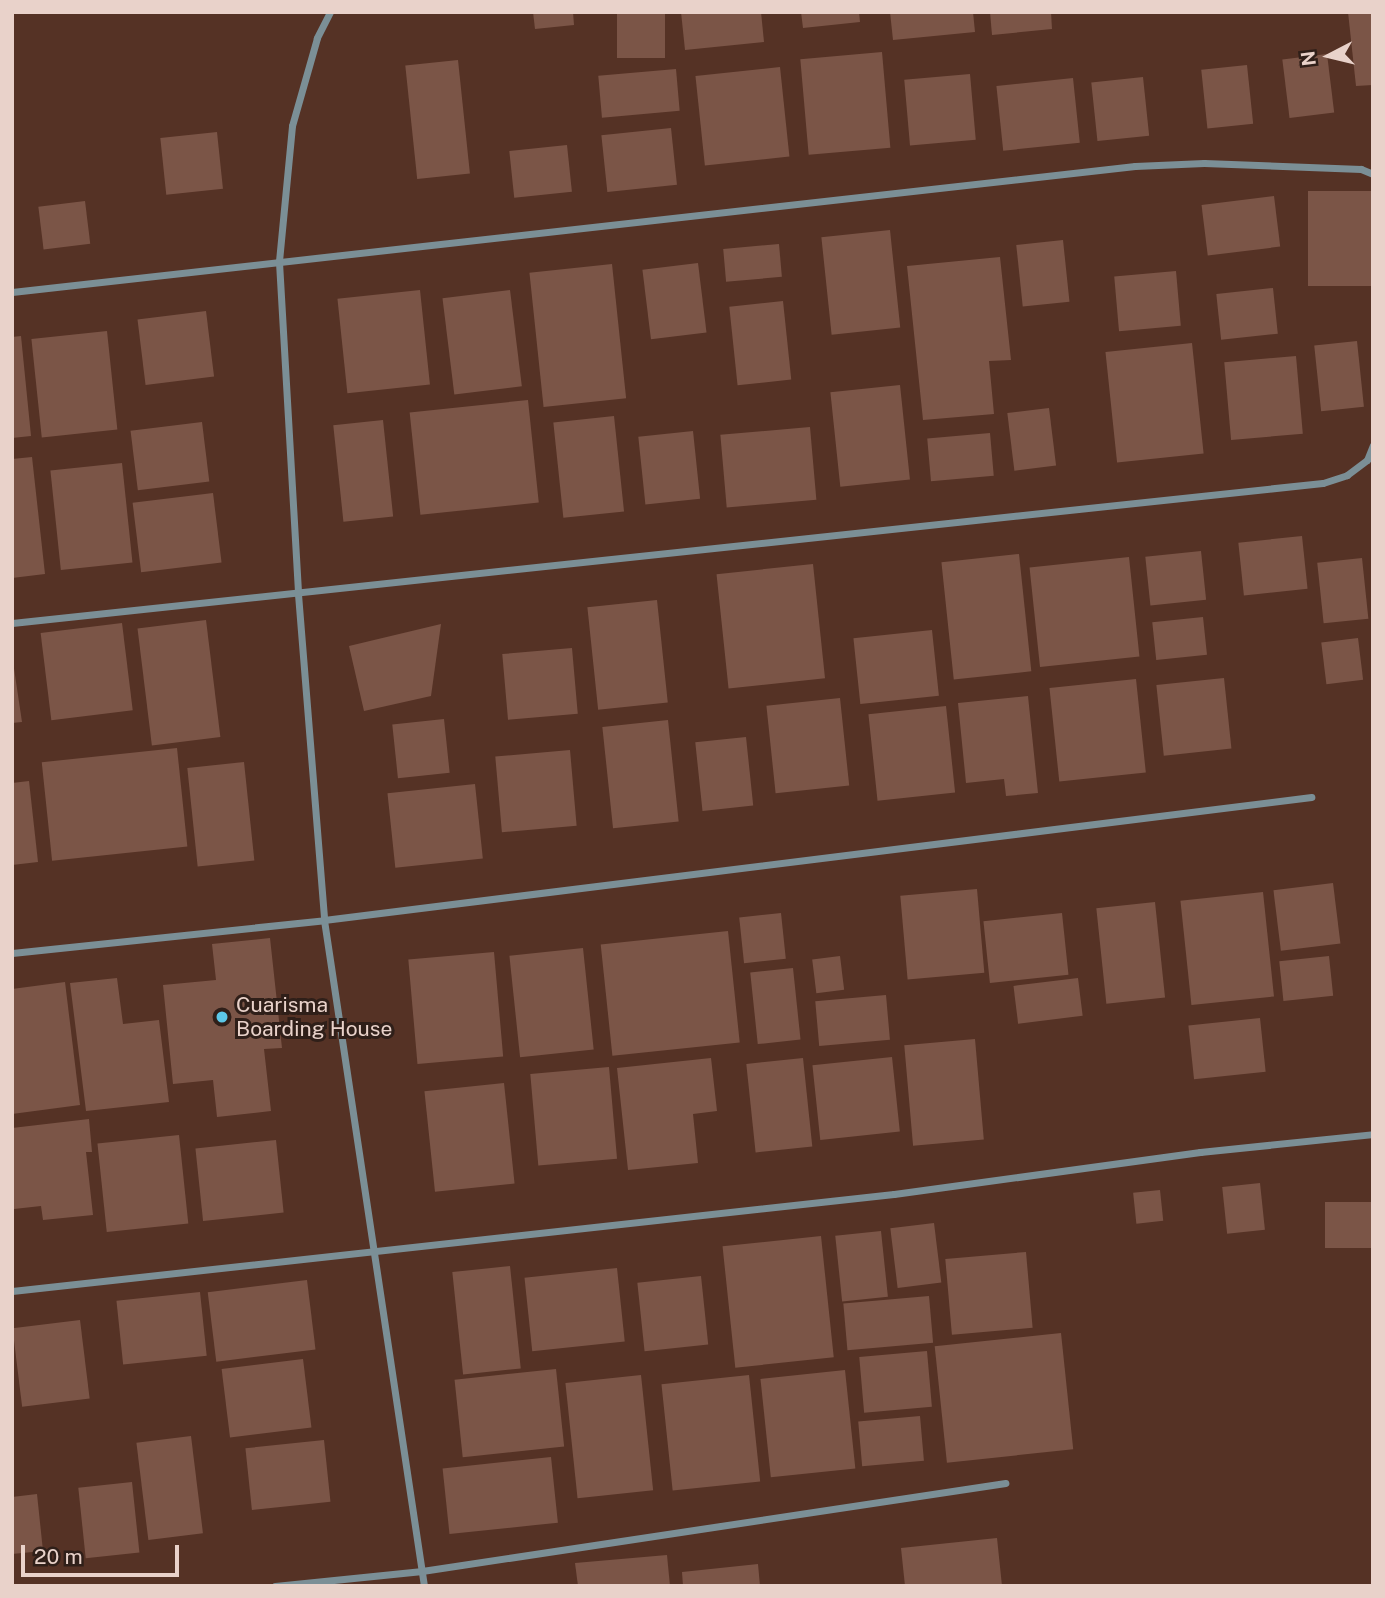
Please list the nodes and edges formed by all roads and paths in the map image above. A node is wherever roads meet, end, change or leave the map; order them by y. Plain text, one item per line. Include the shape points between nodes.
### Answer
1 (330, 12) edge
2 (1373, 174) edge
3 (279, 262) junction
4 (12, 292) edge
5 (1373, 445) edge
6 (298, 594) junction
7 (12, 623) edge
8 (1311, 797) dead end
9 (324, 920) junction
10 (12, 953) edge
11 (1373, 1134) edge
12 (376, 1250) junction
13 (12, 1291) edge
14 (1005, 1483) dead end
15 (422, 1571) junction
16 (275, 1586) edge
17 (424, 1586) edge

1 - 3 street via 317,38 292,126
2 - 3 street via 1361,169 1204,163 1135,166
3 - 4 street
3 - 6 street
5 - 6 street via 1367,460 1347,475 1323,483
6 - 7 street
6 - 9 street
8 - 9 street
9 - 10 street
9 - 12 street
11 - 12 street via 1200,1152 894,1194
12 - 13 street
12 - 15 street
14 - 15 street
15 - 16 street
15 - 17 street

